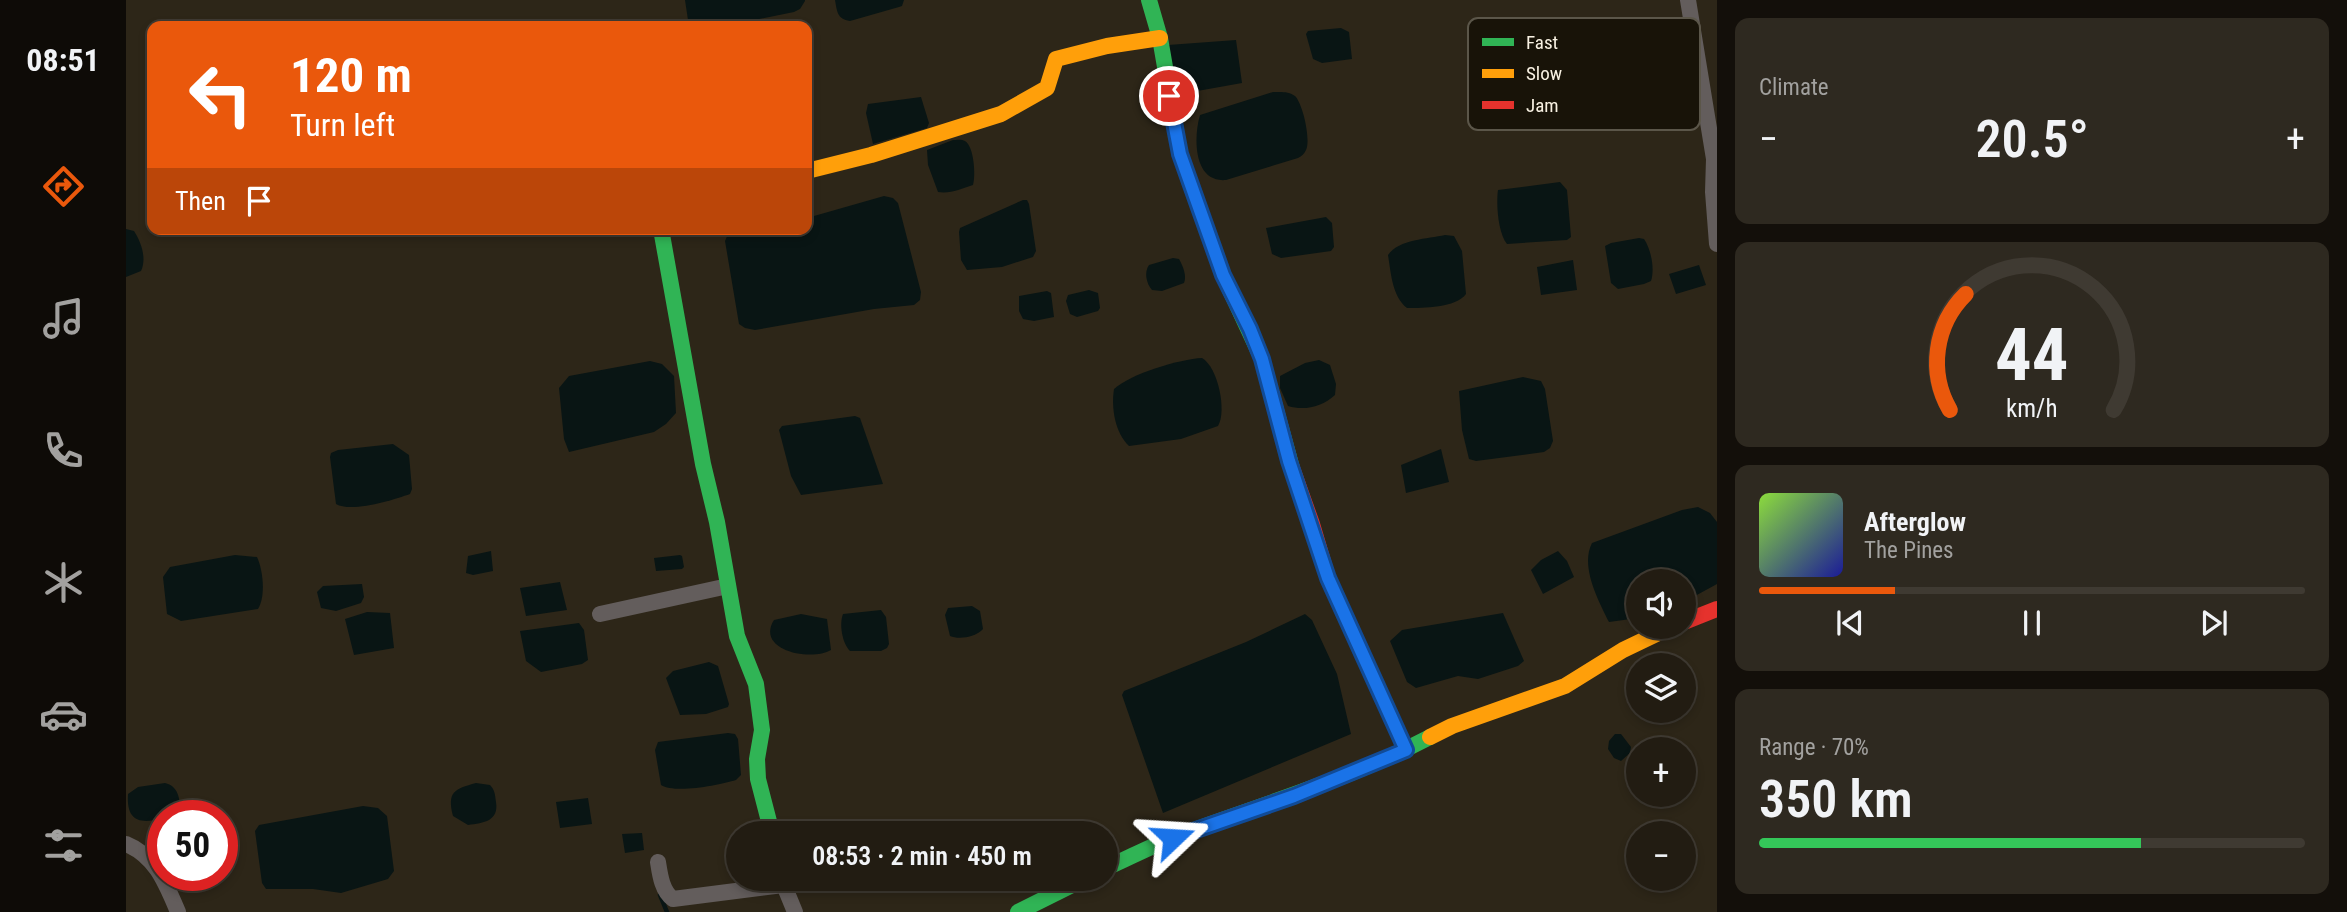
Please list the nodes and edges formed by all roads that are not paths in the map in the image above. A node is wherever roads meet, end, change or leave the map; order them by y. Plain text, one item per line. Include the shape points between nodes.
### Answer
1 (1149, 0) edge
2 (1688, 0) edge
3 (1691, 18) edge
4 (1160, 38) junction
5 (1700, 73) edge
6 (812, 170) edge
7 (662, 235) edge
8 (1717, 244) edge
9 (728, 586) junction
10 (1717, 609) edge
11 (600, 614) dead end
12 (1696, 617) edge
13 (1646, 639) edge
14 (1406, 750) junction
15 (769, 821) edge
16 (126, 844) edge
17 (658, 862) dead end
18 (1118, 863) edge
19 (726, 891) edge
20 (786, 891) edge
21 (1060, 891) edge
22 (178, 912) edge
23 (795, 912) edge
24 (1018, 912) edge

1 - 4 street
2 - 3 street
4 - 6 street via 1056,58 1047,88 1001,114
4 - 14 street via 1180,154 1223,275 1262,359 1292,472 1328,578
5 - 8 street via 1714,159
7 - 9 street
9 - 11 street
9 - 15 street via 737,636 756,684 762,730 758,779
10 - 12 street
13 - 14 street via 1565,686 1452,726
14 - 18 street
16 - 22 street via 140,849 158,868
17 - 19 street via 673,899
20 - 23 street
21 - 24 street

